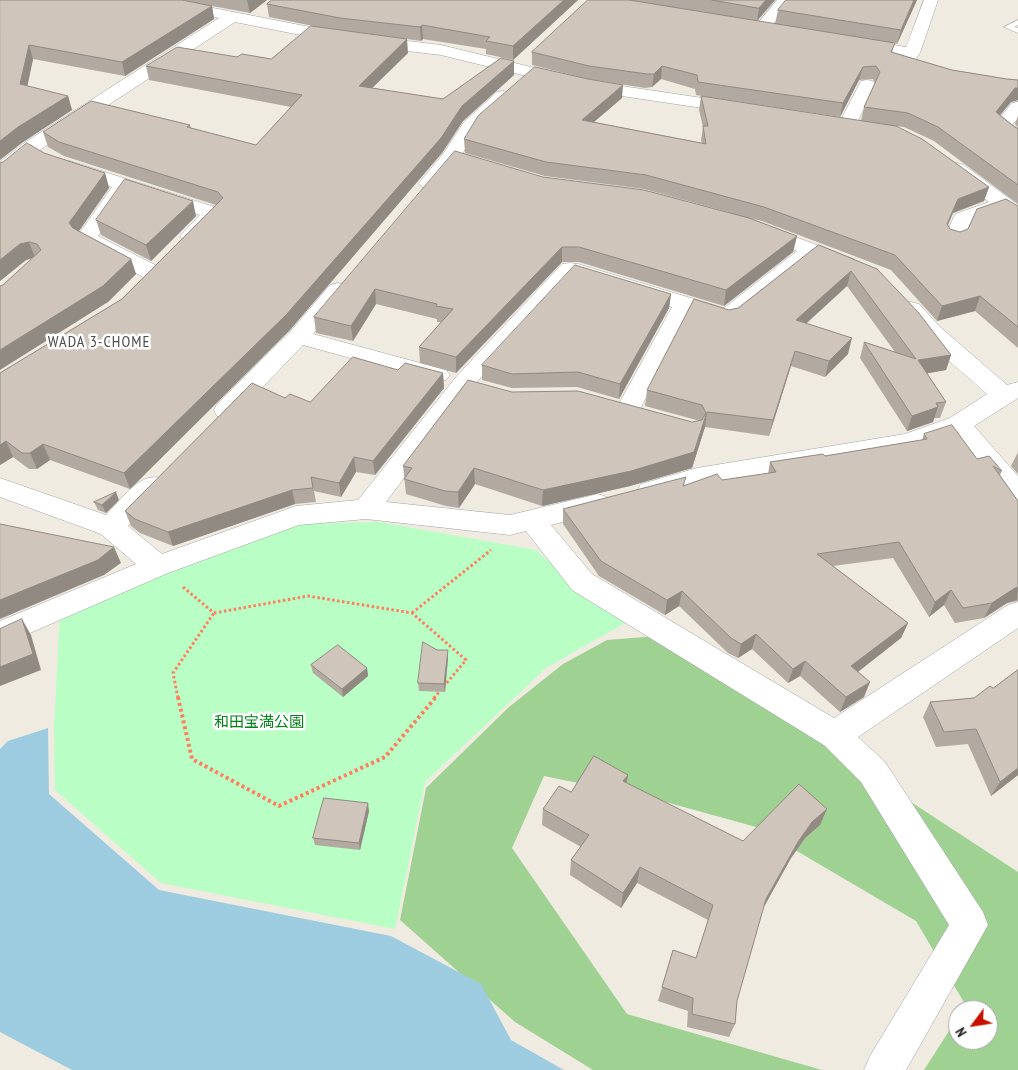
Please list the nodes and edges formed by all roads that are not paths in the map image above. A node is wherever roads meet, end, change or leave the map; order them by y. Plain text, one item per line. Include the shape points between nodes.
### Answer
1 (149, 0) edge
2 (785, 0) edge
3 (932, 0) edge
4 (188, 3) edge
5 (233, 16) junction
6 (1018, 22) edge
7 (742, 26) edge
8 (761, 29) junction
9 (1018, 31) edge
10 (780, 32) edge
11 (836, 41) edge
12 (912, 53) junction
13 (525, 66) junction
14 (922, 69) edge
15 (867, 85) dead end
16 (1018, 107) edge
17 (751, 110) edge
18 (827, 122) edge
19 (1018, 136) edge
20 (31, 148) junction
21 (942, 158) edge
22 (0, 171) edge
23 (124, 184) junction
24 (413, 202) edge
25 (1010, 208) edge
26 (745, 225) edge
27 (954, 238) edge
28 (812, 250) junction
29 (865, 271) edge
30 (349, 277) edge
31 (901, 298) edge
32 (685, 303) junction
33 (298, 337) junction
34 (464, 382) junction
35 (488, 390) edge
36 (1010, 392) edge
37 (602, 404) edge
38 (215, 421) edge
39 (959, 424) junction
40 (166, 470) edge
41 (0, 487) edge
42 (1018, 492) edge
43 (366, 509) junction
44 (530, 519) junction
45 (111, 527) junction
46 (158, 566) junction
47 (1018, 613) edge
48 (0, 634) edge
49 (834, 735) junction
50 (884, 1070) edge

1 - 4 street
2 - 8 street
3 - 12 street
4 - 5 street
5 - 13 street via 260,15 341,38 441,50
5 - 20 street
6 - 9 lane via 1008,27
7 - 8 street
8 - 10 street
11 - 12 street
12 - 14 street via 905,63
13 - 17 street via 588,86
13 - 24 street via 470,126 460,160
15 - 18 street via 855,126
16 - 19 street via 1002,126
20 - 22 street
20 - 23 street via 56,162
21 - 25 street
23 - 23 street via 214,213 159,267 86,238
25 - 27 street via 962,218
26 - 28 street
28 - 29 street
28 - 32 street via 727,316
30 - 33 street
31 - 36 street via 931,331
32 - 34 street via 570,268
32 - 37 street via 636,413
33 - 34 street
33 - 38 street
34 - 35 street
34 - 43 street
36 - 39 street
39 - 42 street
39 - 44 street via 909,442 697,477 626,498
40 - 45 street
41 - 45 street
43 - 44 street via 510,525
43 - 46 street via 296,516
44 - 49 street via 582,582
45 - 46 street
46 - 48 street
47 - 49 street
49 - 50 street via 873,772 970,925

